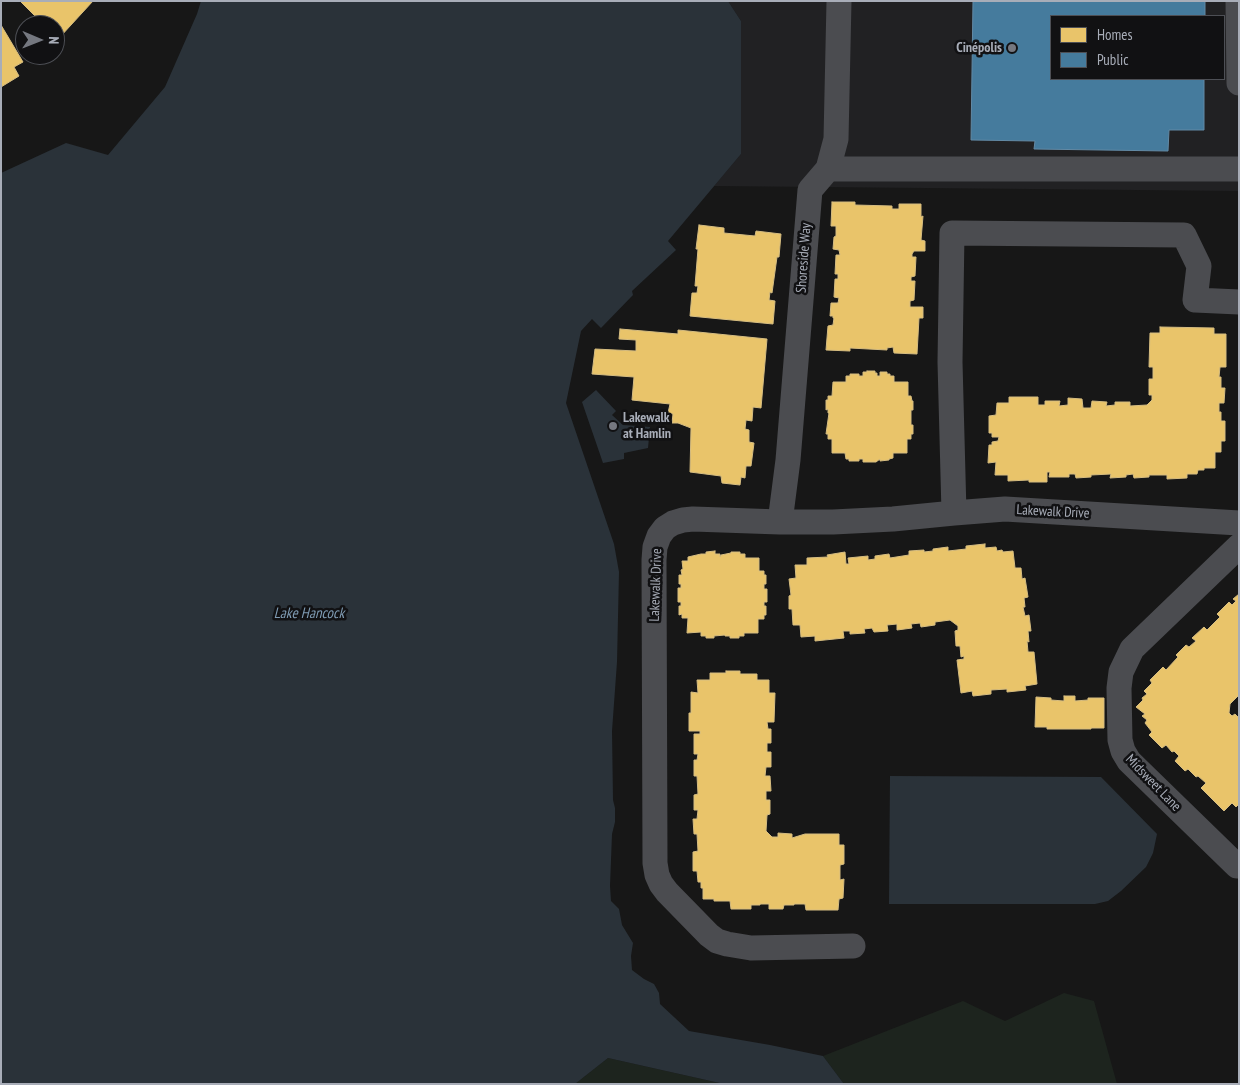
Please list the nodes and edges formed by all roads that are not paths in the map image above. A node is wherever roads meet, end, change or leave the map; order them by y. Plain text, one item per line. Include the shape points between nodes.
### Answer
1 (839, 1) edge
2 (1238, 1) edge
3 (1239, 83) edge
4 (828, 169) junction
5 (1239, 169) edge
6 (1239, 302) edge
7 (954, 513) junction
8 (780, 522) junction
9 (1239, 523) edge
10 (1239, 546) edge
11 (1237, 866) dead end
12 (853, 946) dead end

1 - 4 lane, Shoreside Way via 836,139
2 - 3 lane
4 - 5 lane
4 - 8 lane, Shoreside Way via 810,190
6 - 7 lane via 1195,300 1198,266 1184,236 952,233 950,362
7 - 8 lane, Lakewalk Drive via 860,521
7 - 9 lane, Lakewalk Drive via 1005,509
8 - 12 lane, Lakewalk Drive via 683,520 665,528 655,547 657,875 667,892 717,941 751,948
10 - 11 lane, Midsweet Lane via 1132,649 1119,688 1120,740 1129,761

